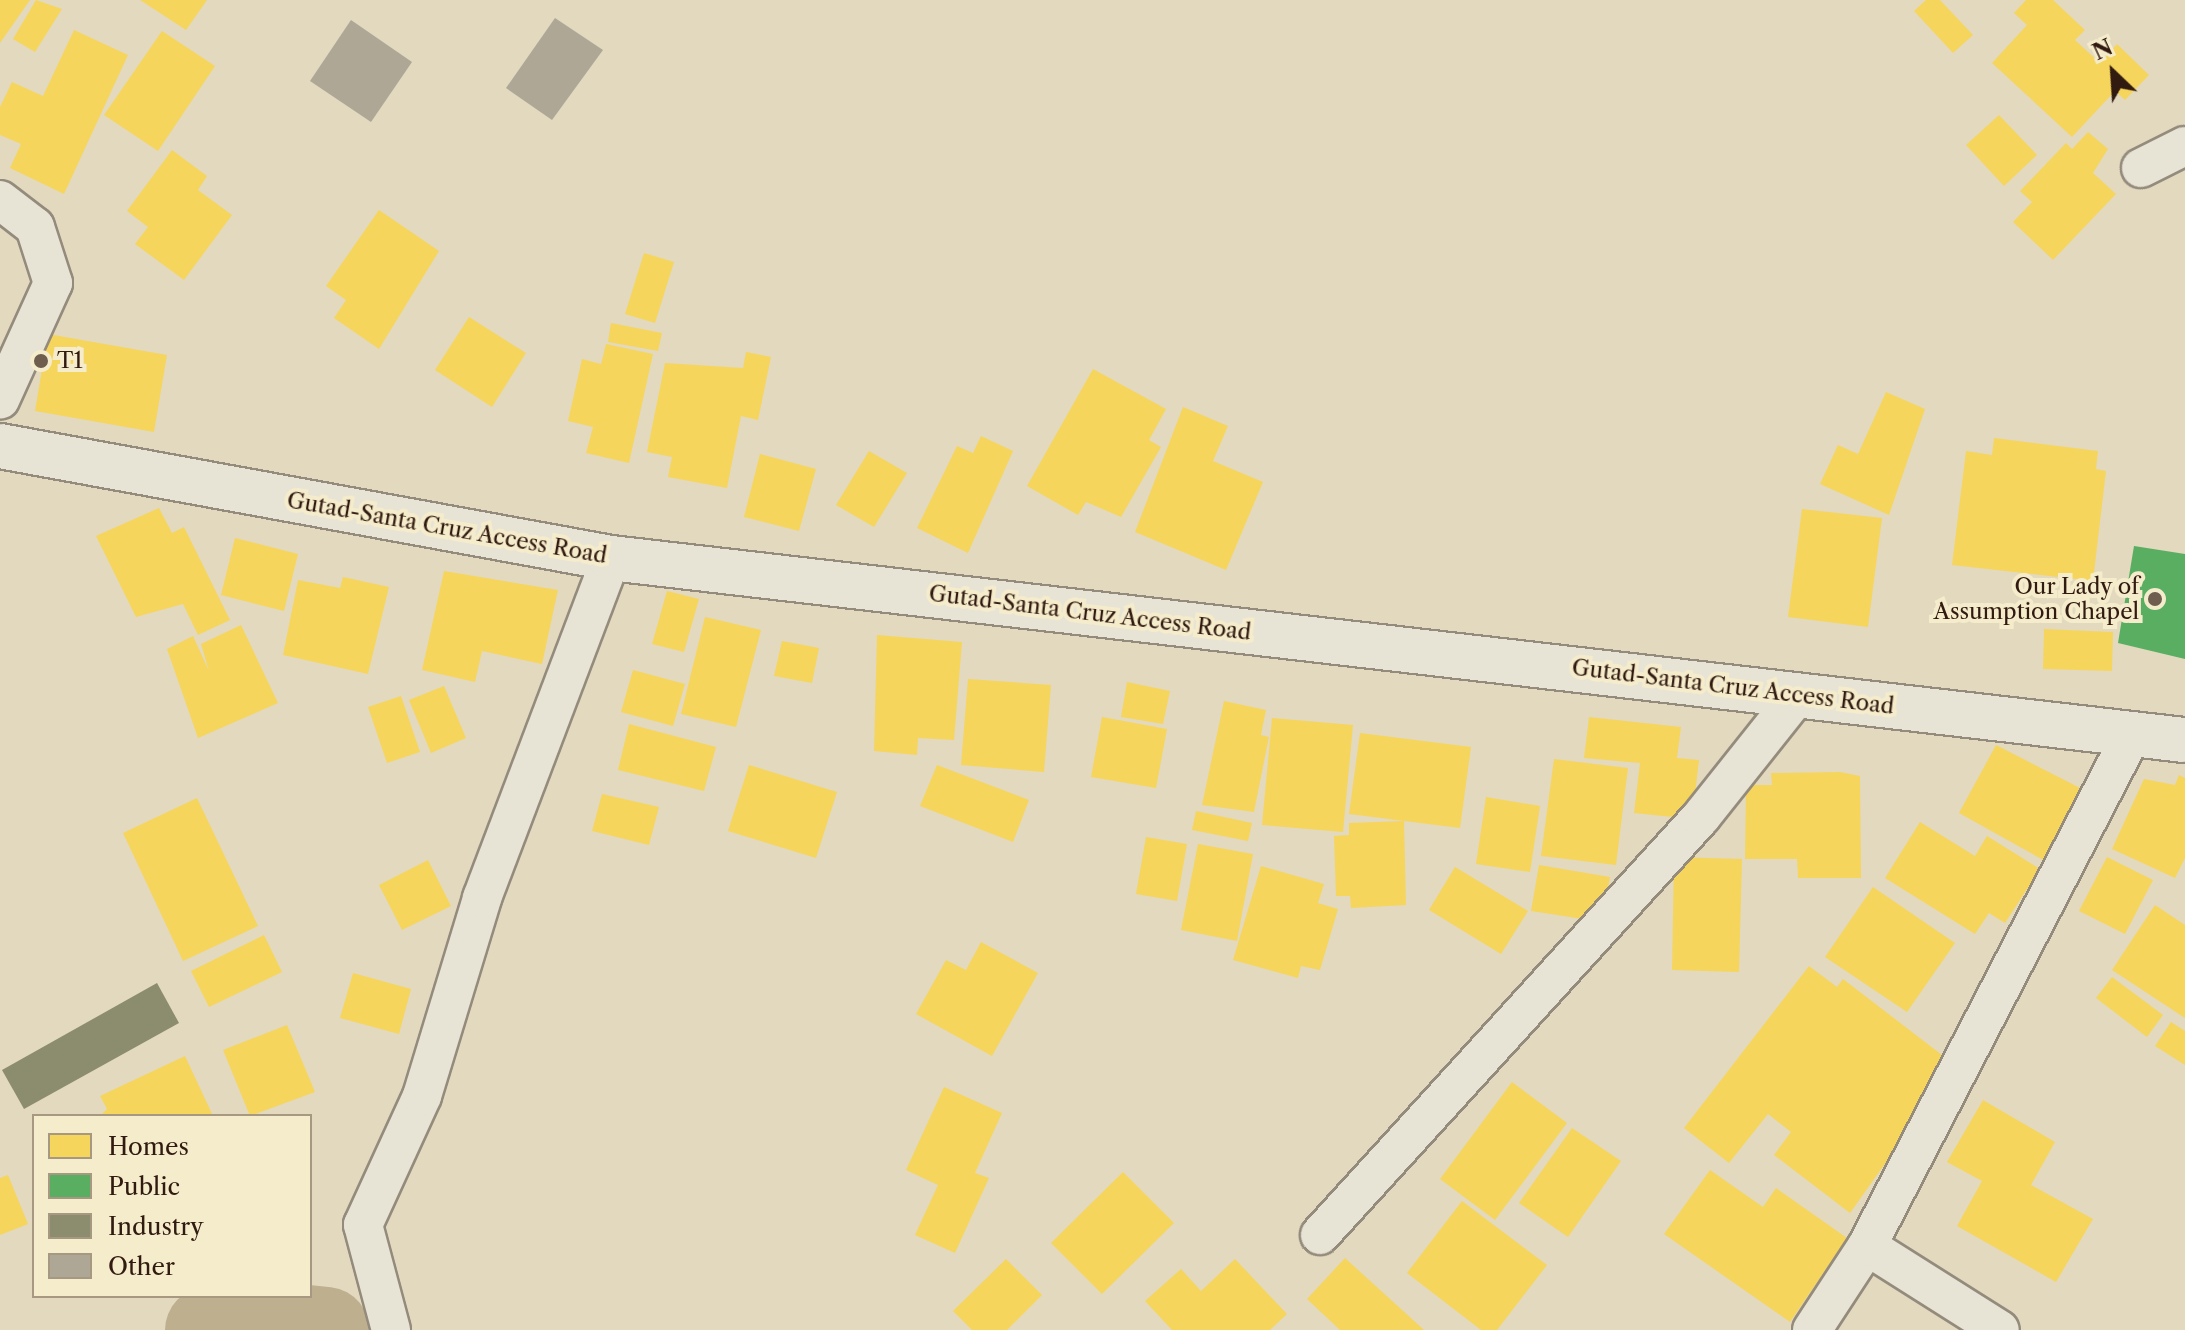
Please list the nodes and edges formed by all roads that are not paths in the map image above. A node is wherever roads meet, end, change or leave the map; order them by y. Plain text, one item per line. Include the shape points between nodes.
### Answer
1 (2185, 146) edge
2 (2141, 168) dead end
3 (0, 200) edge
4 (0, 400) edge
5 (0, 446) edge
6 (611, 558) junction
7 (1799, 694) junction
8 (2132, 734) junction
9 (2185, 740) edge
10 (1320, 1235) dead end
11 (1867, 1246) junction
12 (391, 1330) edge
13 (1812, 1330) edge
14 (2000, 1330) edge

1 - 2 street
3 - 4 street via 35,227 53,283
5 - 6 main road, Gutad-Santa Cruz Access Road
6 - 7 main road, Gutad-Santa Cruz Access Road
6 - 12 street via 482,898 422,1096 363,1225
7 - 8 main road, Gutad-Santa Cruz Access Road
7 - 10 street via 1701,817
8 - 9 main road, Gutad-Santa Cruz Access Road
8 - 11 street
11 - 13 street
11 - 14 street

